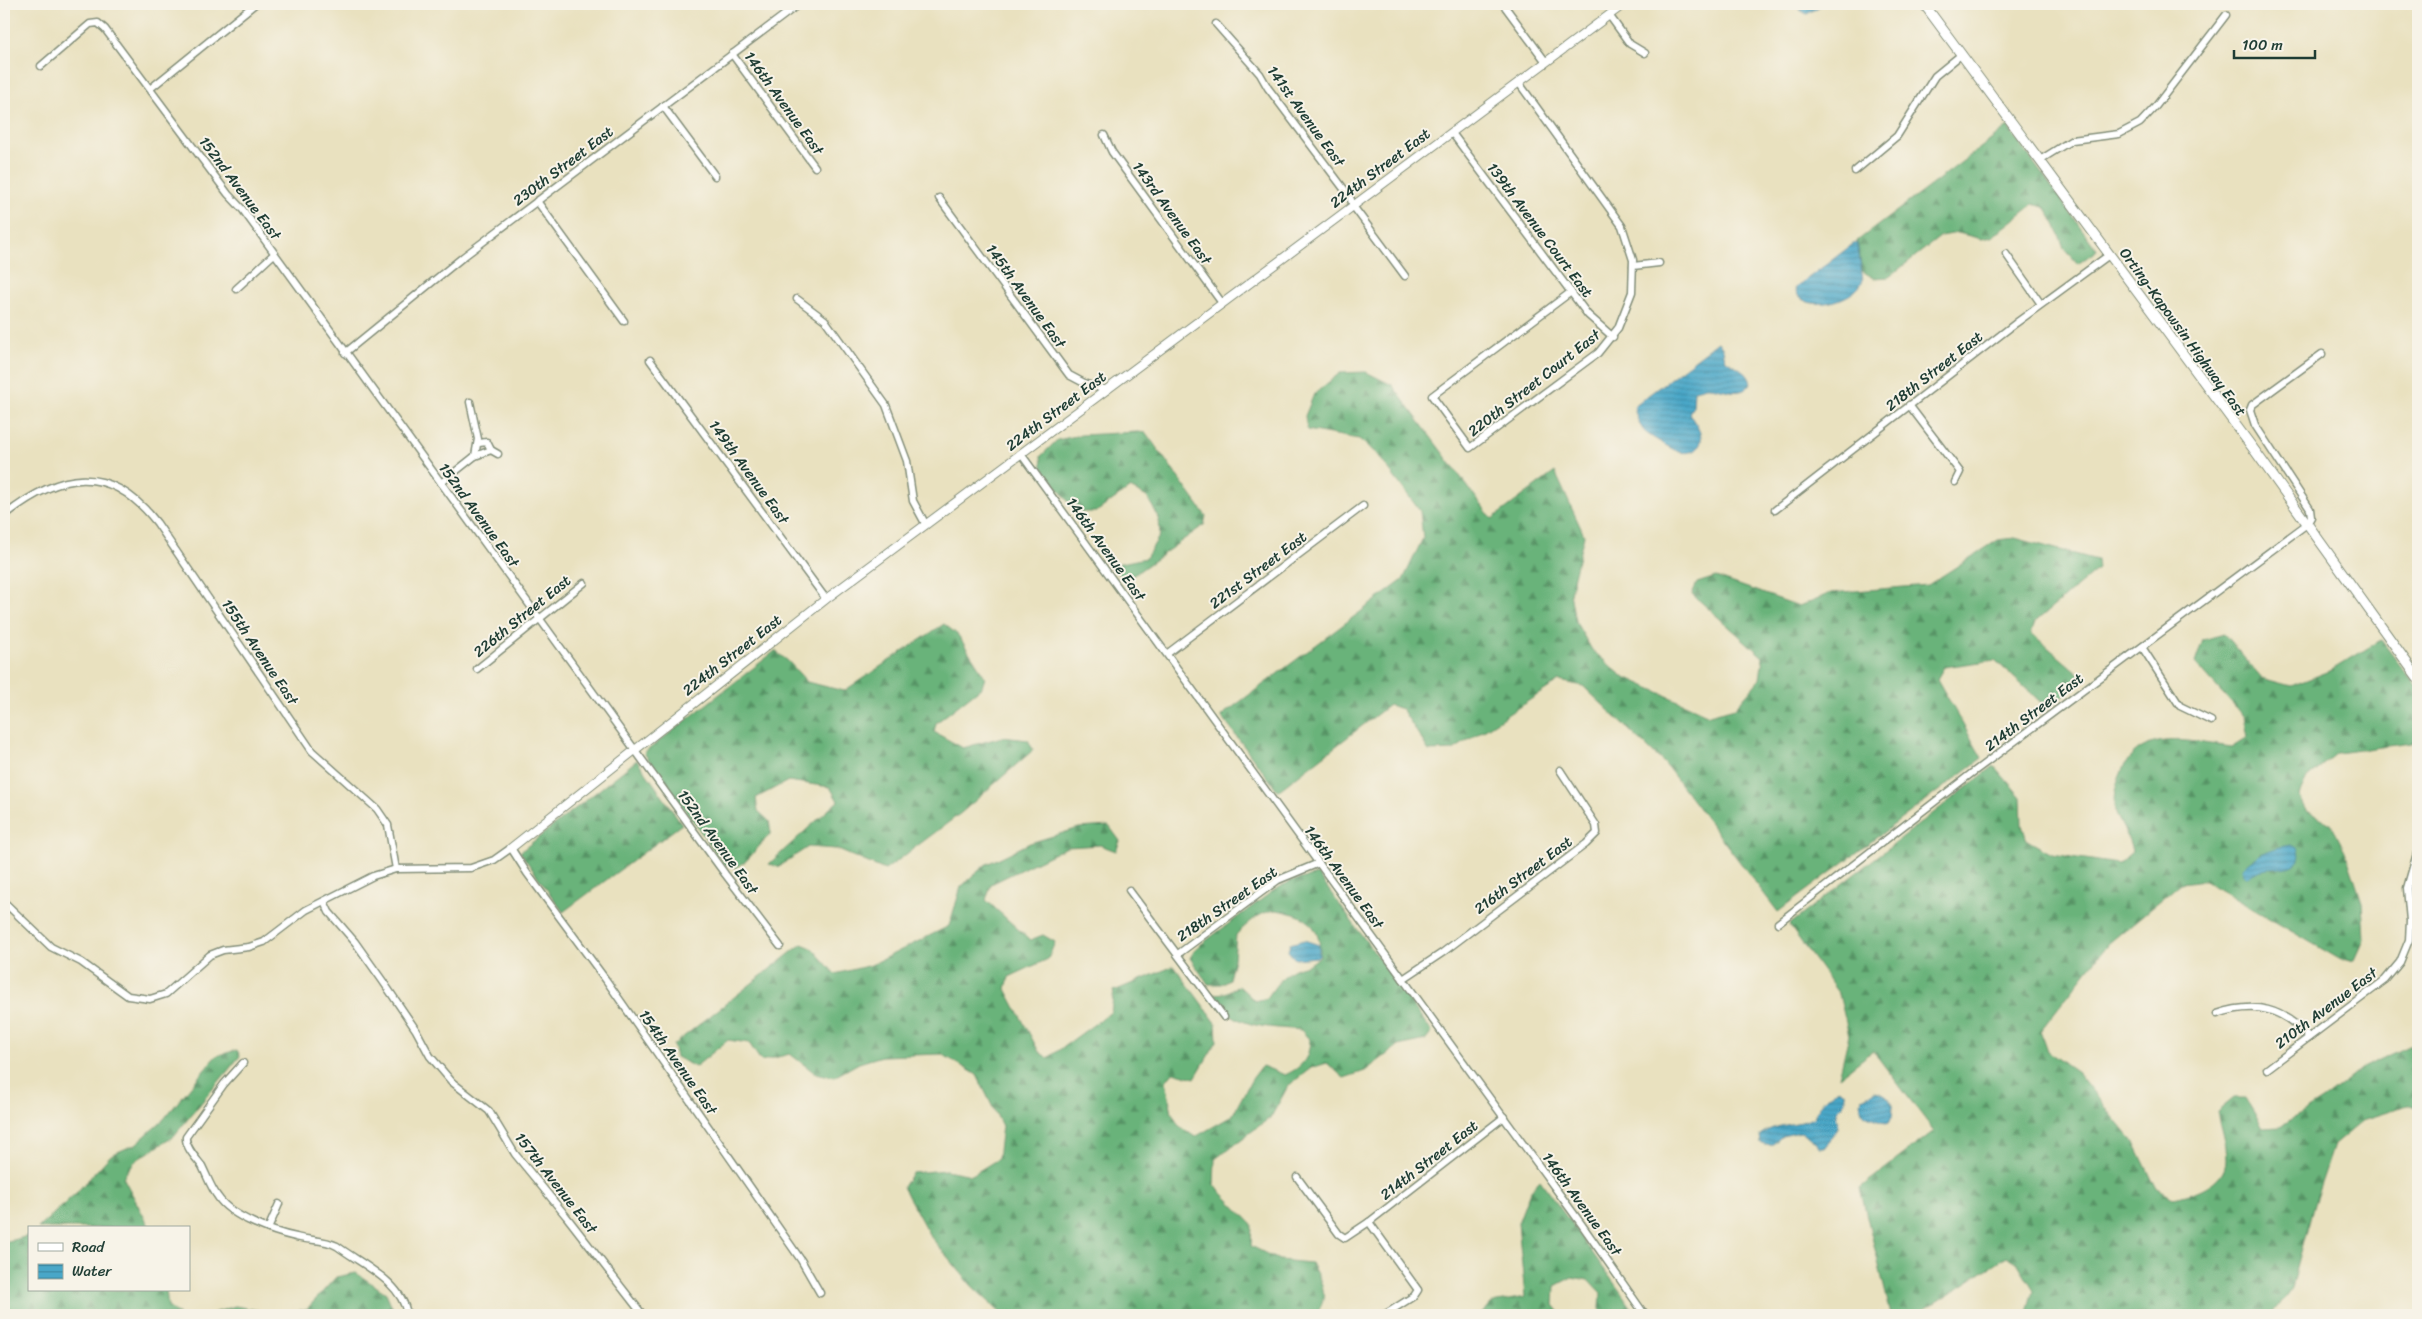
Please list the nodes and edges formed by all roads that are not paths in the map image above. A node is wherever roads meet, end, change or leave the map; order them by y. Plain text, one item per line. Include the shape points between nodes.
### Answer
1 (255, 4) edge
2 (799, 4) edge
3 (1503, 4) edge
4 (1624, 4) edge
5 (1924, 4) edge
6 (1609, 15) junction
7 (2226, 15) dead end
8 (1216, 24) dead end
9 (1645, 53) dead end
10 (732, 54) junction
11 (1962, 54) junction
12 (1546, 62) junction
13 (41, 66) dead end
14 (1519, 83) junction
15 (151, 88) junction
16 (663, 106) junction
17 (1452, 133) junction
18 (1104, 135) dead end
19 (2040, 160) junction
20 (815, 167) dead end
21 (1855, 171) dead end
22 (715, 176) dead end
23 (939, 198) dead end
24 (537, 201) junction
25 (1353, 206) junction
26 (274, 254) junction
27 (2006, 254) dead end
28 (2109, 255) junction
29 (1659, 263) dead end
30 (1633, 266) junction
31 (1405, 276) dead end
32 (236, 289) dead end
33 (1571, 292) junction
34 (797, 299) dead end
35 (1222, 303) junction
36 (2041, 304) junction
37 (624, 321) dead end
38 (1612, 337) junction
39 (345, 352) junction
40 (2322, 354) dead end
41 (650, 360) dead end
42 (1106, 390) junction
43 (470, 402) dead end
44 (1909, 406) junction
45 (479, 443) junction
46 (491, 450) junction
47 (498, 454) dead end
48 (1021, 454) junction
49 (475, 456) junction
50 (1955, 482) dead end
51 (441, 483) junction
52 (1363, 506) dead end
53 (1775, 510) dead end
54 (4, 516) edge
55 (2307, 524) junction
56 (926, 525) junction
57 (584, 583) dead end
58 (826, 599) junction
59 (540, 618) junction
60 (2142, 647) junction
61 (1168, 653) junction
62 (477, 669) dead end
63 (2418, 678) edge
64 (2211, 721) dead end
65 (636, 750) junction
66 (1560, 770) dead end
67 (511, 848) junction
68 (2418, 850) edge
69 (1319, 863) junction
70 (396, 870) junction
71 (1129, 890) dead end
72 (324, 901) junction
73 (4, 902) edge
74 (1778, 923) dead end
75 (780, 946) dead end
76 (1178, 954) junction
77 (1403, 979) junction
78 (2217, 1014) dead end
79 (1224, 1017) dead end
80 (2309, 1037) junction
81 (243, 1063) dead end
82 (2267, 1068) dead end
83 (1504, 1117) junction
84 (1297, 1176) dead end
85 (279, 1204) dead end
86 (1369, 1222) junction
87 (268, 1229) junction
88 (820, 1293) dead end
89 (407, 1315) edge
90 (643, 1315) edge
91 (1384, 1315) edge
92 (1645, 1315) edge

1 - 15 street
2 - 10 street, 230th Street East
3 - 12 street
4 - 6 street, 224th Street East
5 - 11 main road, Orting-Kapowsin Highway East
6 - 9 street via 1630,44
6 - 12 street, 224th Street East
7 - 19 street via 2140,123 2119,134 2072,140
8 - 25 street, 141st Avenue East via 1260,74
10 - 16 street, 230th Street East
10 - 20 street, 146th Avenue East
11 - 19 main road, Orting-Kapowsin Highway East
11 - 21 street via 1935,76 1897,136
12 - 14 street, 224th Street East
13 - 15 street via 84,28 98,23
14 - 17 street, 224th Street East
14 - 30 street, 220th Street Court East via 1616,216 1627,237
15 - 26 street, 152nd Avenue East
16 - 22 street
16 - 24 street, 230th Street East
17 - 25 street, 224th Street East
17 - 33 street, 139th Avenue Court East
18 - 35 street, 143rd Avenue East via 1112,152
19 - 28 main road, Orting-Kapowsin Highway East
23 - 42 street, 145th Avenue East via 1069,375
24 - 37 street
24 - 39 street, 230th Street East
25 - 31 street, 141st Avenue East
25 - 35 street, 224th Street East
26 - 32 street
26 - 39 street, 152nd Avenue East
27 - 36 street
28 - 36 street, 218th Street East
28 - 55 main road, Orting-Kapowsin Highway East
29 - 30 street
30 - 38 street, 220th Street Court East via 1629,304
33 - 38 street, 139th Avenue Court East
33 - 38 street, 220th Street Court East via 1432,396 1470,448 1589,359
34 - 56 street via 825,320 886,405 907,461 913,501
35 - 42 street, 224th Street East
36 - 44 street, 218th Street East
39 - 51 street, 152nd Avenue East
40 - 55 street via 2252,405 2250,410 2255,424 2310,509 2311,517
41 - 58 street, 149th Avenue East
42 - 48 street, 224th Street East
43 - 45 street
44 - 50 street via 1960,472
44 - 53 street, 218th Street East
45 - 46 street via 487,442
45 - 49 street
46 - 47 street
46 - 49 street
48 - 56 street, 224th Street East
48 - 61 street, 146th Avenue East
49 - 51 street
51 - 59 street, 152nd Avenue East
52 - 61 street, 221st Street East
54 - 70 street, 155th Avenue East via 44,488 74,480 107,484 130,494 145,507 312,751 377,809 388,825
55 - 60 street, 214th Street East
55 - 63 main road, Orting-Kapowsin Highway East
56 - 58 street, 224th Street East
57 - 59 street, 226th Street East
58 - 65 street, 224th Street East
59 - 62 street, 226th Street East
59 - 65 street, 152nd Avenue East
60 - 64 street via 2180,706
60 - 74 street, 214th Street East
61 - 69 street, 146th Avenue East
65 - 67 street, 224th Street East
65 - 75 street, 152nd Avenue East
66 - 77 street, 216th Street East via 1596,825 1597,833
67 - 70 street via 494,860 471,868
67 - 88 street, 154th Avenue East via 801,1260
68 - 80 street, 210th Avenue East via 2407,888 2410,936 2400,962 2385,980
69 - 76 street, 218th Street East via 1278,880
69 - 77 street, 146th Avenue East
70 - 72 street via 373,876
71 - 76 street
72 - 73 street via 264,942 210,955 166,994 150,1000 128,996 87,966 52,947
72 - 90 street, 157th Avenue East via 382,980 430,1056 452,1082 489,1111 515,1154
76 - 79 street
77 - 83 street, 146th Avenue East
78 - 80 street via 2246,1007 2270,1010 2288,1018
80 - 82 street, 210th Avenue East
81 - 87 street via 189,1130 185,1140 221,1202
83 - 86 street, 214th Street East
83 - 92 street, 146th Avenue East
84 - 86 street, 214th Street East via 1343,1238
85 - 87 street
86 - 91 street via 1415,1283 1418,1292
87 - 89 street via 337,1246 385,1279 399,1295

